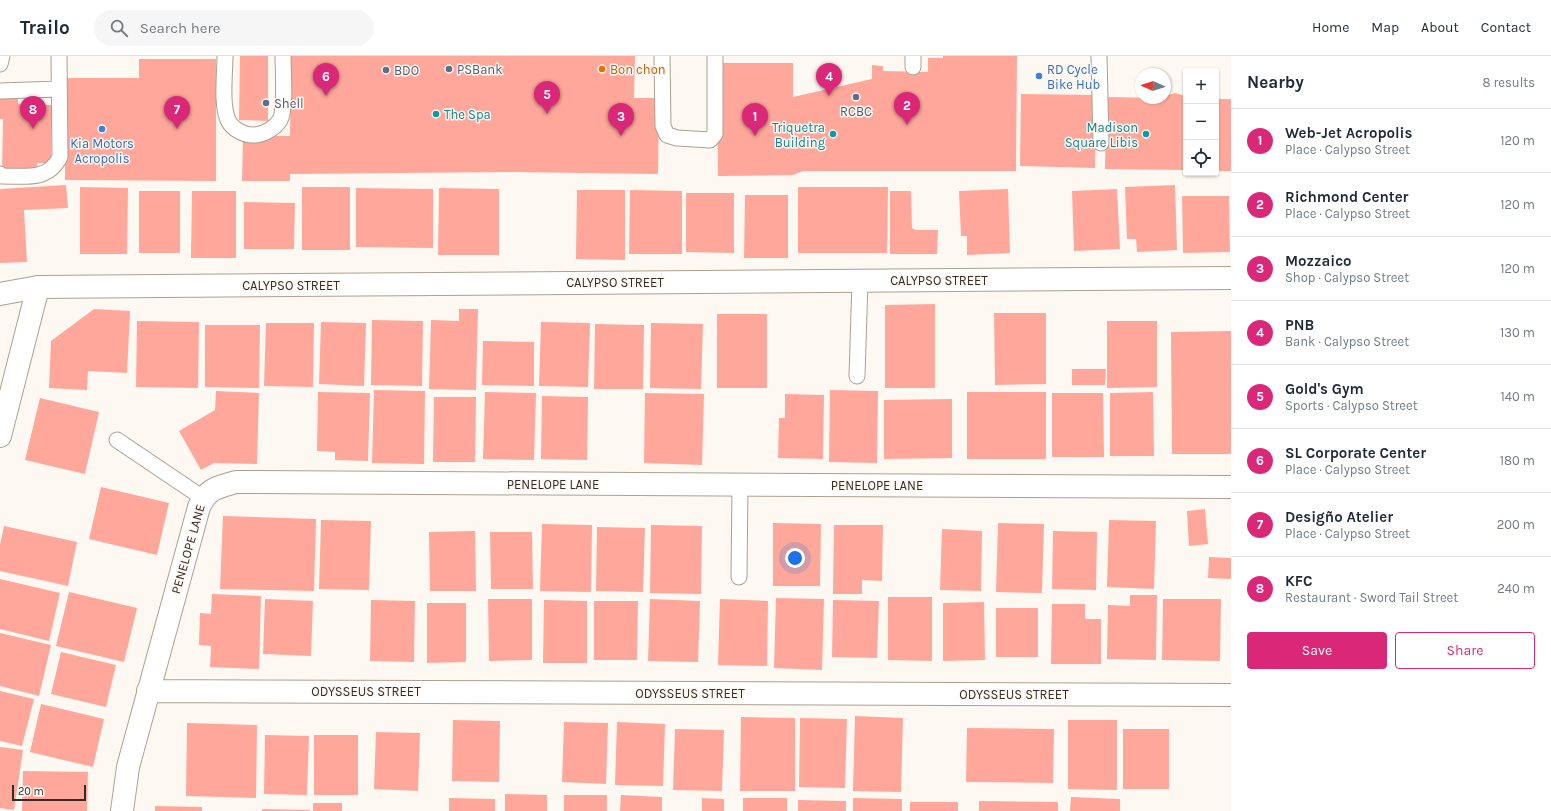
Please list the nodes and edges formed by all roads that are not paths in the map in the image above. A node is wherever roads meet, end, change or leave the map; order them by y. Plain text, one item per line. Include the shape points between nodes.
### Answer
1 (2, 56) edge
2 (59, 56) edge
3 (225, 56) edge
4 (284, 56) edge
5 (662, 56) edge
6 (715, 56) edge
7 (1099, 56) edge
8 (0, 64) edge
9 (59, 89) junction
10 (0, 91) edge
11 (1101, 143) dead end
12 (0, 174) edge
13 (1231, 278) edge
14 (860, 281) junction
15 (38, 287) junction
16 (0, 294) edge
17 (857, 376) dead end
18 (0, 436) edge
19 (116, 440) dead end
20 (740, 485) junction
21 (1231, 487) edge
22 (203, 498) junction
23 (739, 577) dead end
24 (148, 691) junction
25 (1231, 695) edge
26 (122, 811) edge

1 - 8 lane
2 - 9 lane
3 - 4 lane via 225,104 228,120 239,132 255,135 270,131 280,119
5 - 6 lane via 663,126 667,135 710,140 716,134
7 - 11 lane
9 - 10 lane
9 - 12 lane via 60,156 56,165 39,176
13 - 14 street, CALYPSO STREET
14 - 15 street, CALYPSO STREET
14 - 17 lane
15 - 16 street, CALYPSO STREET
15 - 18 street
19 - 22 lane
20 - 21 street, PENELOPE LANE
20 - 22 street, PENELOPE LANE via 236,482 212,489
20 - 23 lane
22 - 24 street, PENELOPE LANE
24 - 25 street, ODYSSEUS STREET
24 - 26 street, PENELOPE LANE via 128,767

